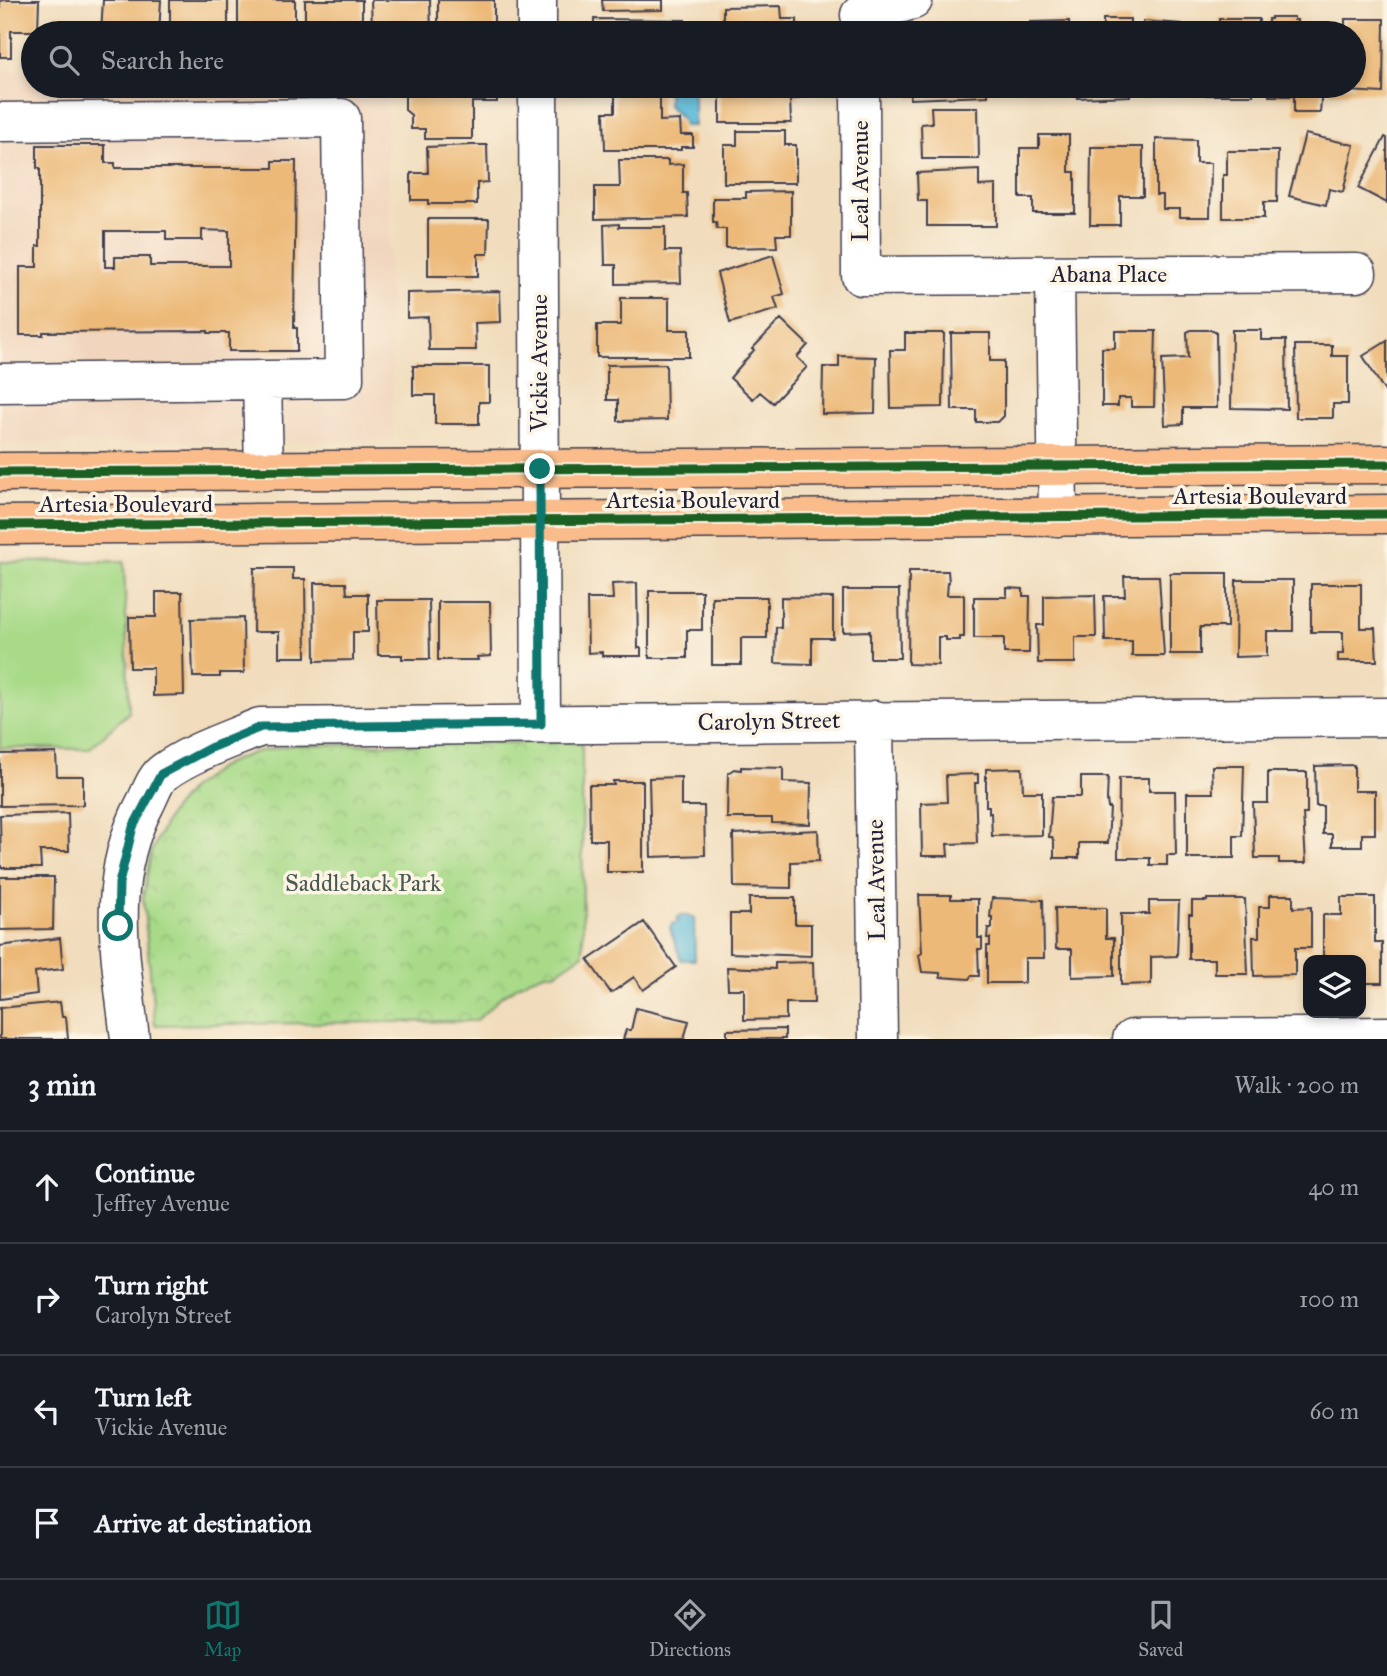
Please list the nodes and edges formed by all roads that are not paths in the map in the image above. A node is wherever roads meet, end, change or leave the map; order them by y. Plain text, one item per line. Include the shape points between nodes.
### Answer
1 (537, 0) edge
2 (912, 0) edge
3 (860, 16) edge
4 (537, 21) edge
5 (538, 98) edge
6 (860, 98) edge
7 (0, 122) edge
8 (1357, 273) dead end
9 (1055, 275) junction
10 (860, 276) joint
11 (262, 380) junction
12 (0, 383) edge
13 (1387, 464) edge
14 (1057, 466) junction
15 (540, 469) junction
16 (264, 471) junction
17 (0, 472) edge
18 (1387, 514) edge
19 (1058, 517) junction
20 (540, 520) junction
21 (0, 524) edge
22 (1387, 717) edge
23 (874, 720) junction
24 (541, 724) junction
25 (1387, 1036) edge
26 (130, 1039) edge
27 (878, 1039) edge
28 (1132, 1039) edge

1 - 4 street
2 - 3 street
5 - 15 street, Vickie Avenue
6 - 10 street, Leal Avenue
7 - 11 street via 341,118 344,379
8 - 9 street, Abana Place
9 - 10 street, Abana Place
9 - 14 street
11 - 12 street
11 - 16 street
13 - 14 main road, Artesia Boulevard
14 - 15 main road, Artesia Boulevard
14 - 19 street
15 - 16 main road, Artesia Boulevard
15 - 20 street, Vickie Avenue
16 - 17 main road, Artesia Boulevard
18 - 19 main road, Artesia Boulevard
19 - 20 main road, Artesia Boulevard
20 - 21 main road, Artesia Boulevard
20 - 24 street, Vickie Avenue
22 - 23 street, Carolyn Street
23 - 24 street, Carolyn Street
23 - 27 street, Leal Avenue
24 - 26 street, Carolyn Street via 261,727 161,774 133,827 119,883 118,926
25 - 28 street

